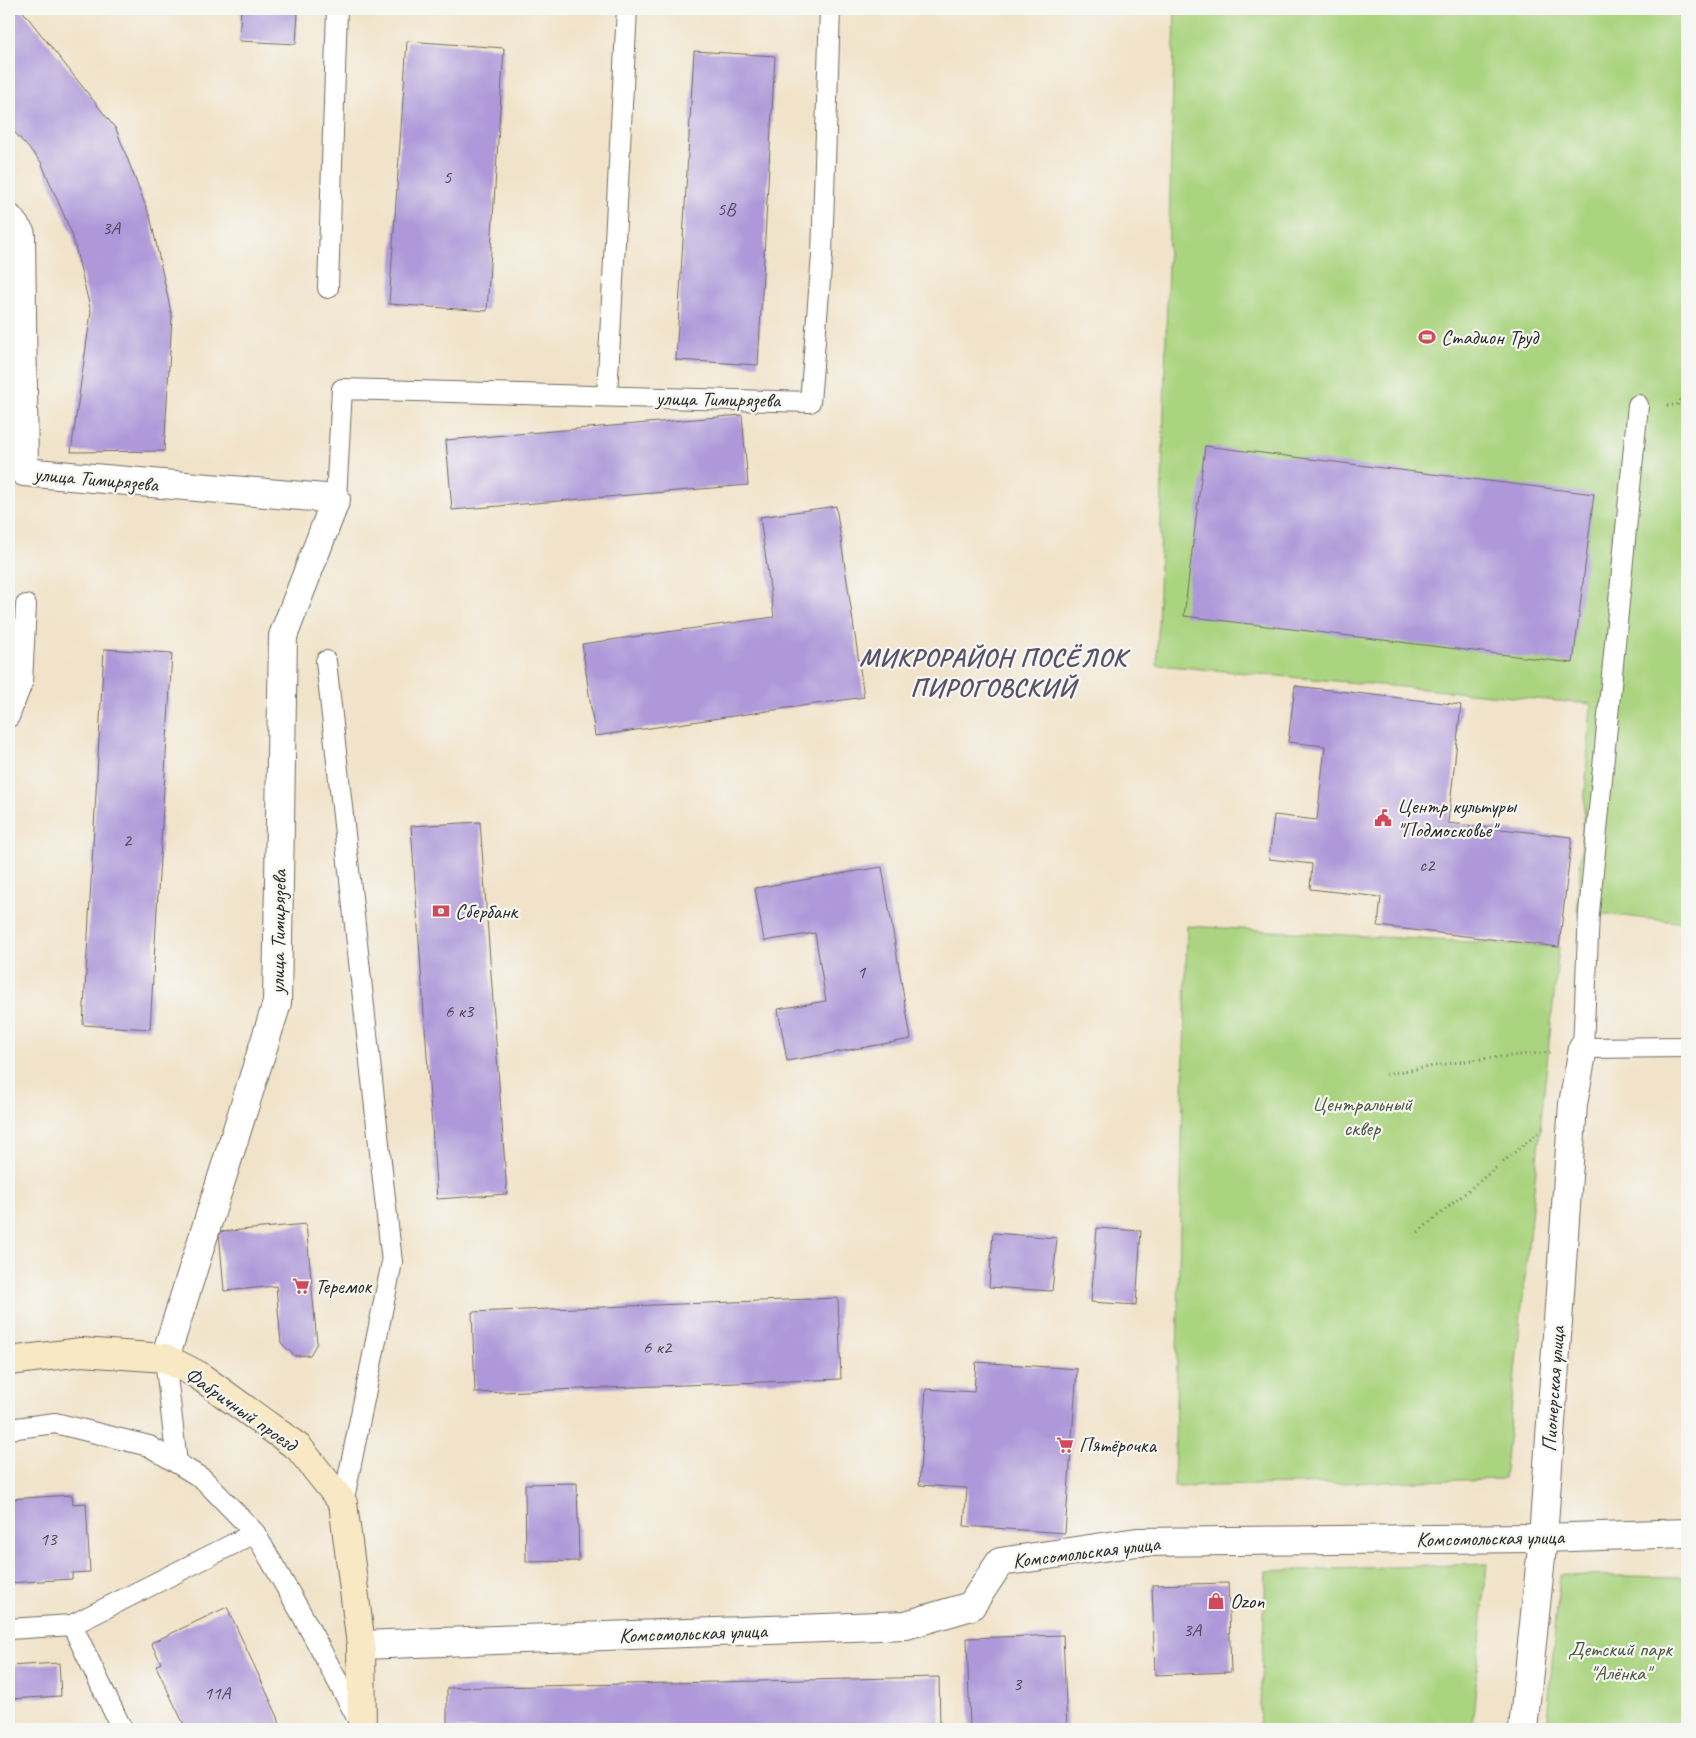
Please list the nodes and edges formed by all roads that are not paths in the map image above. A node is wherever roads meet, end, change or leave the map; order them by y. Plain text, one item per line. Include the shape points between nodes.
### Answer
1 (337, 9) edge
2 (627, 9) edge
3 (830, 9) edge
4 (9, 218) edge
5 (328, 288) dead end
6 (607, 396) junction
7 (1638, 405) dead end
8 (336, 499) junction
9 (26, 605) dead end
10 (326, 661) dead end
11 (9, 717) edge
12 (1687, 1047) edge
13 (1583, 1048) junction
14 (165, 1358) junction
15 (9, 1361) edge
16 (9, 1429) edge
17 (177, 1463) junction
18 (343, 1503) junction
19 (255, 1533) junction
20 (1687, 1533) edge
21 (1543, 1538) junction
22 (72, 1625) junction
23 (9, 1629) edge
24 (361, 1645) junction
25 (122, 1729) edge
26 (362, 1729) edge
27 (1523, 1729) edge

1 - 5 lane
2 - 6 lane
3 - 6 lane, улица Тимирязева via 822,255 810,402
4 - 8 street, улица Тимирязева via 21,234 24,472
6 - 8 lane, улица Тимирязева via 342,389
7 - 13 lane via 1589,913
8 - 14 street, улица Тимирязева via 283,636 277,1003
9 - 11 lane via 22,683
10 - 18 lane via 392,1262
12 - 13 lane
13 - 21 street, Пионерская улица via 1573,1104
14 - 15 street, Фабричный проезд via 82,1352
14 - 17 lane
14 - 18 street, Фабричный проезд via 198,1375 298,1448
16 - 17 lane via 55,1424 150,1446
17 - 19 lane via 203,1479
18 - 24 street
19 - 22 lane
19 - 26 lane
20 - 21 street, Комсомольская улица
21 - 24 street, Комсомольская улица via 1137,1542 1000,1562 971,1606 906,1626
21 - 27 street, Пионерская улица
22 - 23 lane
22 - 25 lane
24 - 26 street

